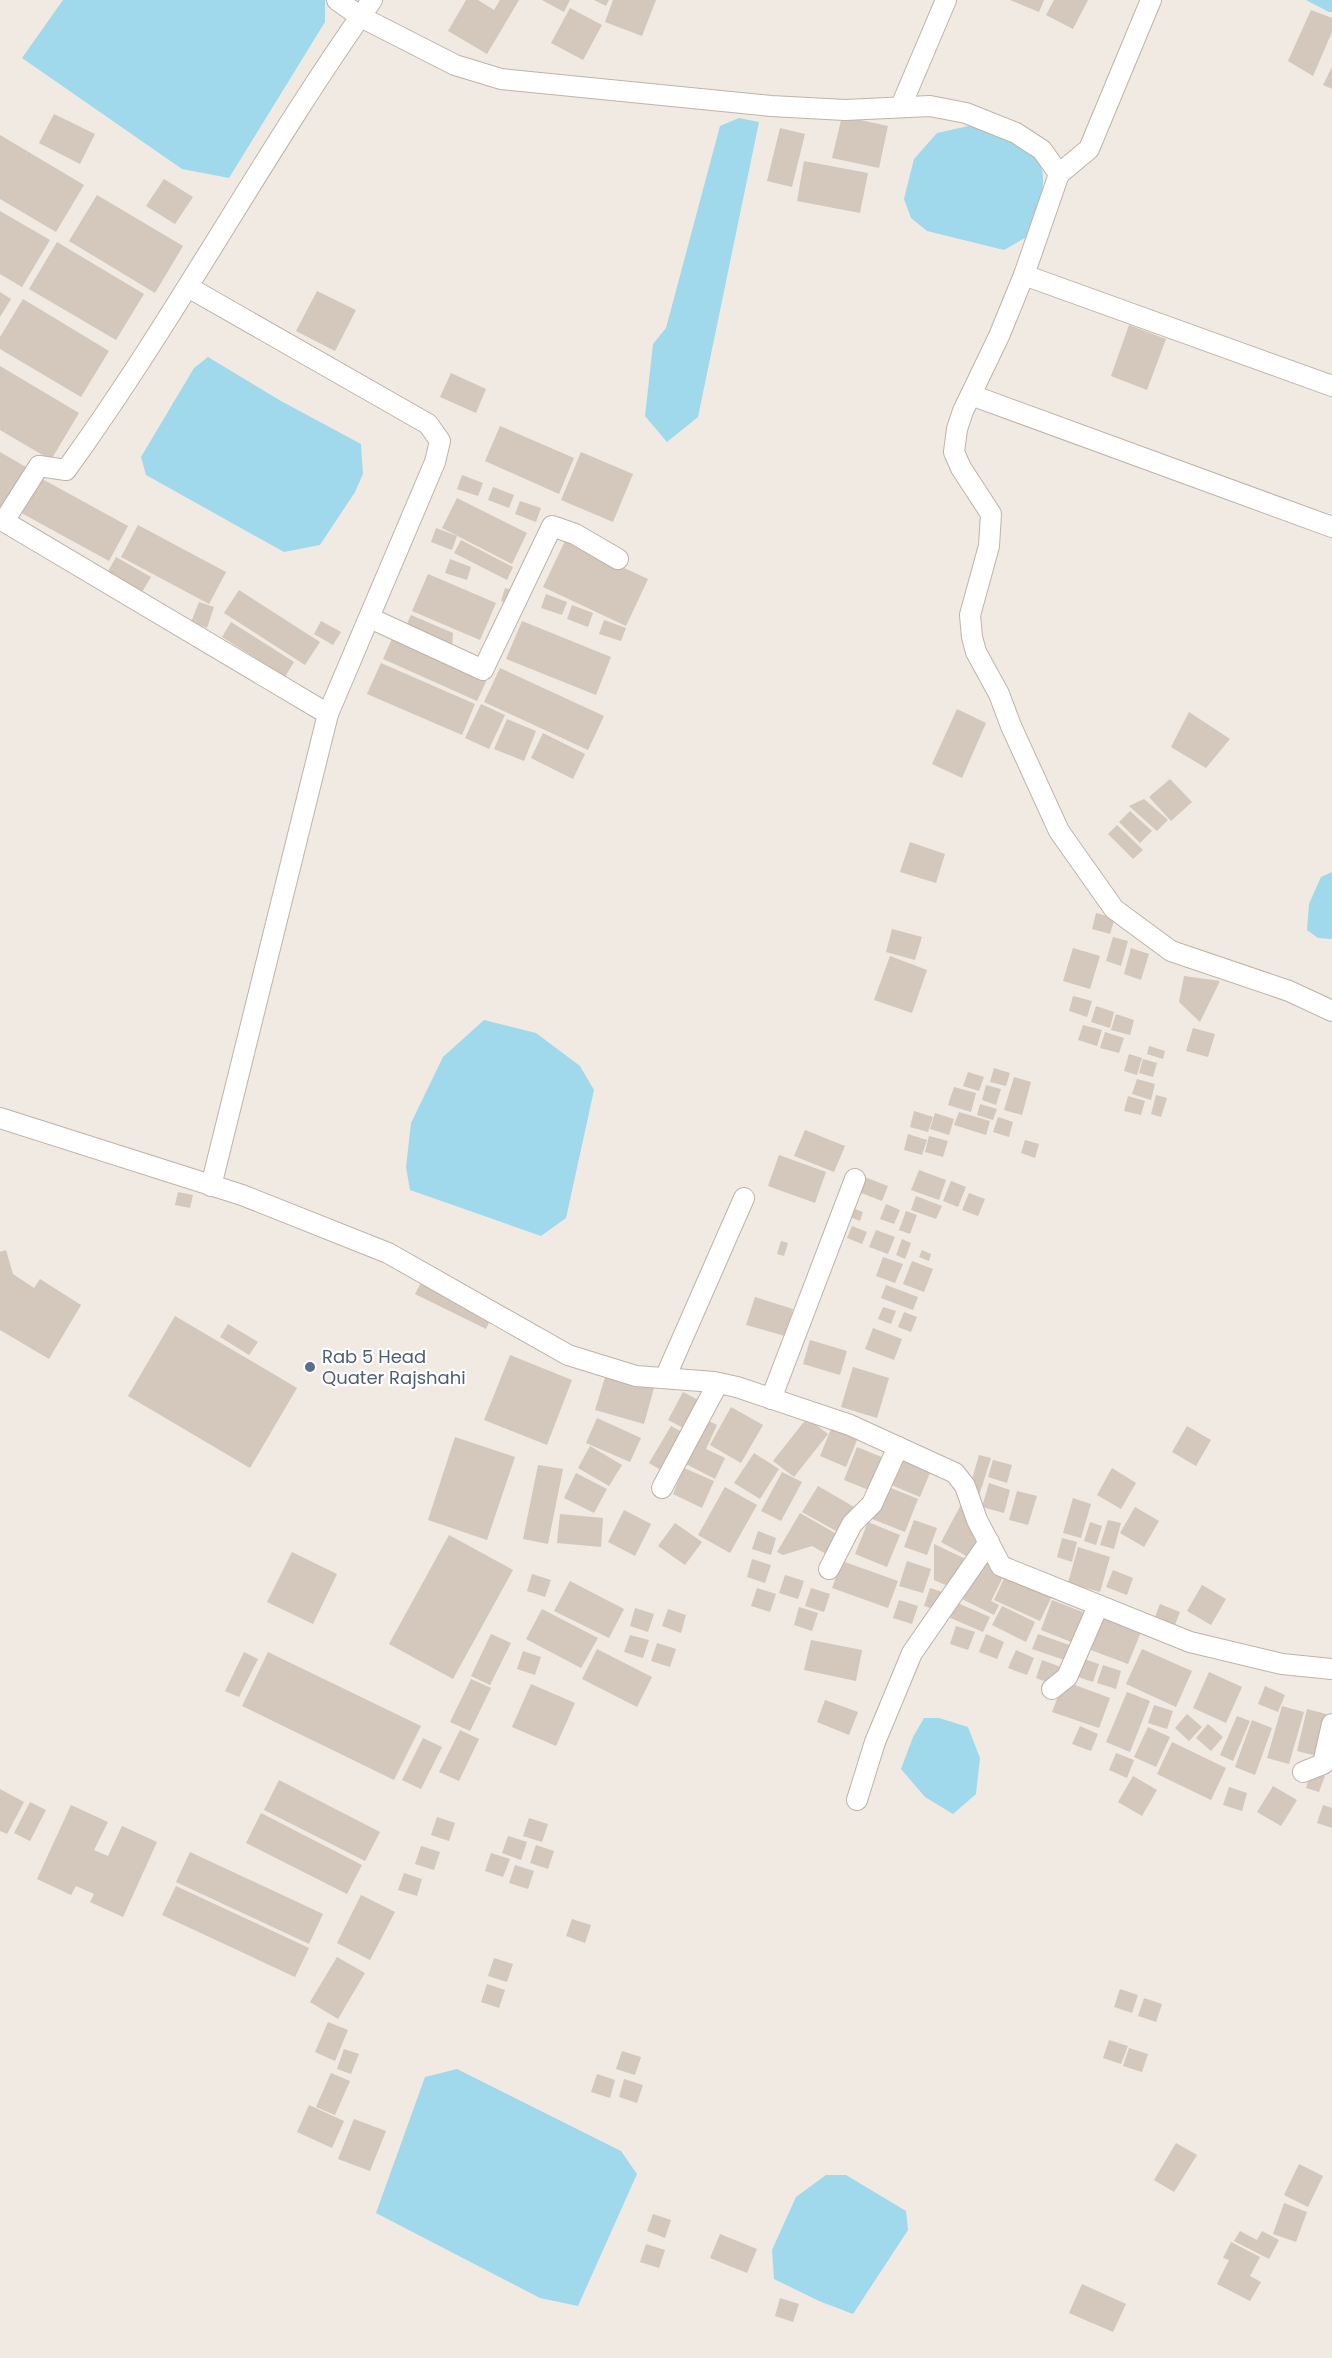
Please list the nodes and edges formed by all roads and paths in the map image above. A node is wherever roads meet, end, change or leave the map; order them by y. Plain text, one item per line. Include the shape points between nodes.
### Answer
1 (337, 0) edge
2 (372, 0) edge
3 (946, 0) edge
4 (1151, 0) edge
5 (361, 16) junction
6 (901, 106) junction
7 (1059, 174) junction
8 (1024, 275) junction
9 (188, 287) junction
10 (1332, 387) edge
11 (970, 395) junction
12 (2, 520) edge
13 (1332, 527) edge
14 (618, 559) dead end
15 (370, 618) junction
16 (328, 714) junction
17 (1332, 1011) edge
18 (0, 1118) edge
19 (855, 1179) dead end
20 (211, 1186) junction
21 (744, 1198) dead end
22 (665, 1378) junction
23 (718, 1383) junction
24 (771, 1399) junction
25 (898, 1447) junction
26 (662, 1488) dead end
27 (988, 1542) junction
28 (829, 1569) dead end
29 (1098, 1606) junction
30 (1332, 1669) edge
31 (1052, 1689) dead end
32 (1332, 1724) edge
33 (1303, 1772) dead end
34 (857, 1800) dead end

1 - 5 street
2 - 5 street
3 - 6 street
4 - 7 street via 1089,149
5 - 6 street via 456,64 501,79 771,106 845,110
5 - 9 street
6 - 7 street via 930,106 966,113 1016,133 1042,150
7 - 8 street
8 - 10 street
8 - 11 street
9 - 12 street via 111,408 66,470 39,466
9 - 15 street via 428,424 440,441 435,462
11 - 13 street
11 - 17 street via 957,429 954,452 988,508 992,524 970,615 972,637 1059,831 1114,909 1172,951 1288,991
12 - 16 street
14 - 15 street via 575,534 552,526 483,670
15 - 16 street
16 - 20 street
18 - 20 street
19 - 24 street
20 - 22 street via 388,1253 568,1355 636,1376
21 - 22 street
22 - 23 street
23 - 24 street
23 - 26 street
24 - 25 street via 850,1425
25 - 27 street via 955,1473 965,1486
25 - 28 street via 873,1504 852,1524
27 - 29 street via 1001,1566
27 - 34 street via 912,1653 875,1742
29 - 30 street via 1190,1642 1282,1665
29 - 31 street via 1067,1677
32 - 33 street via 1323,1764

